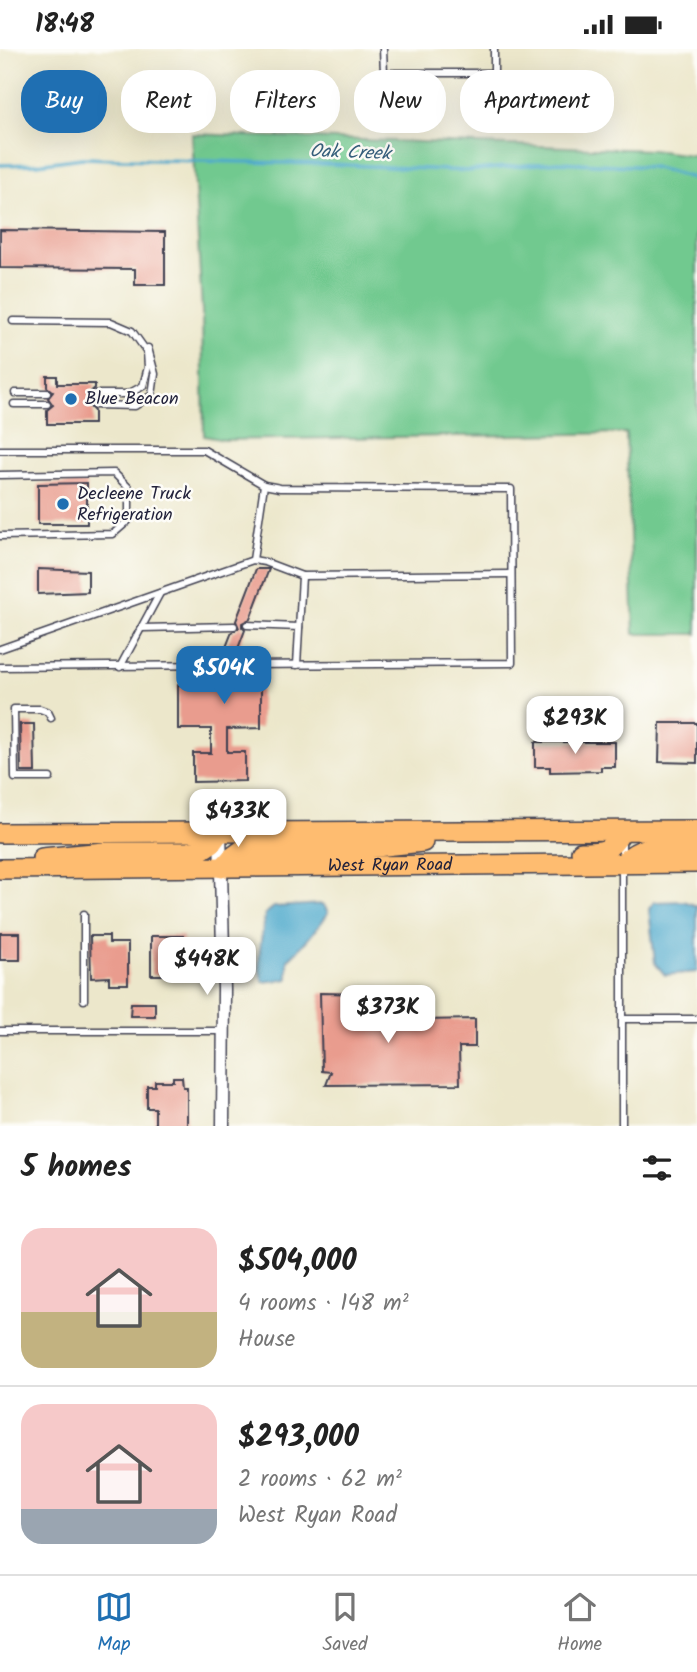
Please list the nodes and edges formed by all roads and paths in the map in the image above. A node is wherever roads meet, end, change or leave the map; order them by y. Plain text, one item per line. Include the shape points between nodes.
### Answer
1 (383, 49) edge
2 (494, 49) edge
3 (13, 321) dead end
4 (132, 331) junction
5 (15, 393) dead end
6 (47, 393) dead end
7 (95, 394) dead end
8 (15, 404) dead end
9 (47, 404) dead end
10 (94, 405) dead end
11 (0, 450) edge
12 (0, 475) edge
13 (264, 485) junction
14 (0, 536) edge
15 (253, 560) junction
16 (512, 574) junction
17 (302, 576) junction
18 (160, 593) junction
19 (247, 625) dead end
20 (234, 626) dead end
21 (299, 627) junction
22 (142, 628) junction
23 (0, 649) edge
24 (219, 665) dead end
25 (232, 665) dead end
26 (297, 665) junction
27 (0, 667) edge
28 (120, 667) junction
29 (51, 719) dead end
30 (50, 778) dead end
31 (697, 830) edge
32 (479, 831) junction
33 (622, 831) junction
34 (220, 832) junction
35 (0, 833) edge
36 (697, 846) edge
37 (622, 863) junction
38 (697, 863) edge
39 (468, 865) junction
40 (222, 868) junction
41 (0, 869) edge
42 (84, 914) dead end
43 (84, 1000) dead end
44 (622, 1019) junction
45 (697, 1019) edge
46 (0, 1031) edge
47 (223, 1031) junction
48 (223, 1126) edge
49 (622, 1126) edge

1 - 2 lane via 383,73 494,73
3 - 4 lane via 111,322
4 - 7 lane via 147,352 143,386 128,394
4 - 10 lane via 150,350 155,374 152,395 135,406
5 - 6 lane
8 - 9 lane
11 - 13 lane via 204,450
12 - 14 lane via 114,473 129,488 129,520 113,534
13 - 15 lane
13 - 16 lane via 511,489
15 - 17 lane
15 - 18 lane
16 - 17 lane
16 - 26 lane via 512,663
17 - 21 lane
18 - 22 lane
18 - 23 lane
19 - 21 lane
20 - 22 lane
21 - 26 lane
22 - 28 lane
24 - 28 lane
25 - 26 lane
27 - 28 lane
29 - 30 lane via 40,709 14,709 15,778
31 - 33 main road, West Ryan Road
32 - 33 main road, West Ryan Road
32 - 34 main road, West Ryan Road
32 - 40 main road via 366,848 242,850
33 - 37 lane
33 - 39 main road via 616,842 601,852 547,852
34 - 35 main road, West Ryan Road
34 - 40 street
34 - 41 main road via 203,849 187,852 104,852 23,860
36 - 37 main road via 650,846 633,852
37 - 38 main road, West Ryan Road
37 - 39 main road, West Ryan Road
37 - 44 lane
39 - 40 main road, West Ryan Road
40 - 41 main road, West Ryan Road
40 - 47 street
42 - 43 lane
44 - 45 lane
44 - 49 lane
46 - 47 lane
47 - 48 street

